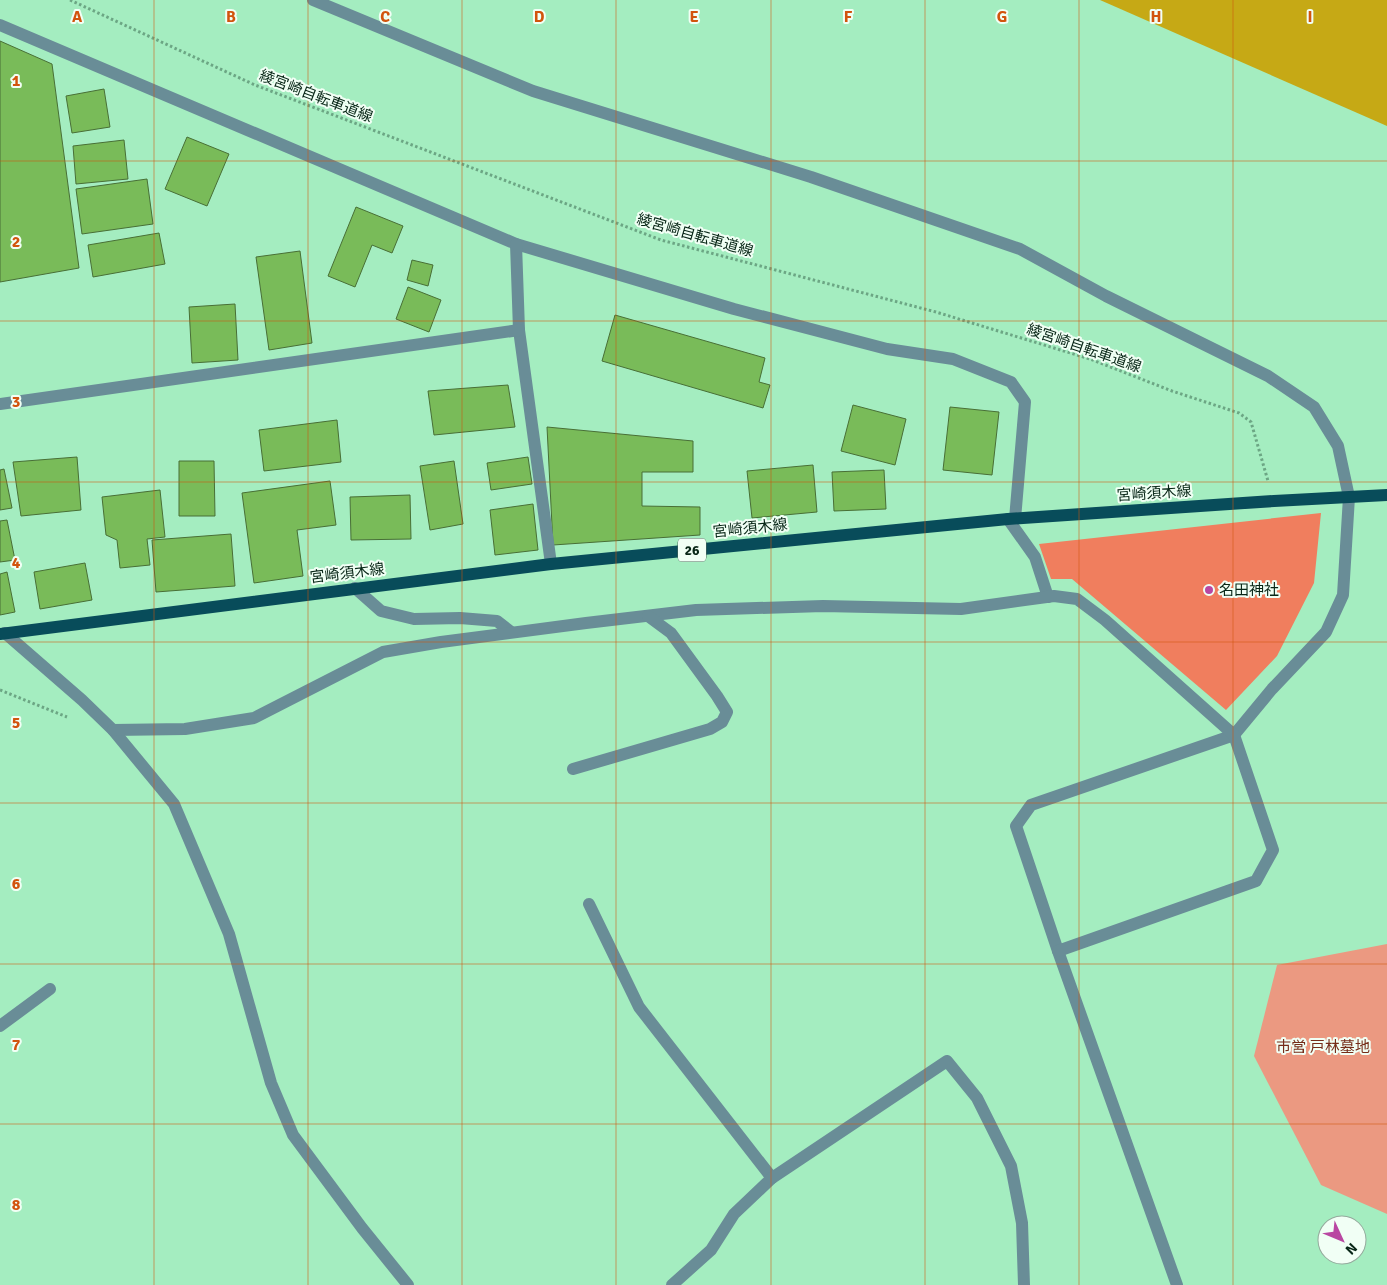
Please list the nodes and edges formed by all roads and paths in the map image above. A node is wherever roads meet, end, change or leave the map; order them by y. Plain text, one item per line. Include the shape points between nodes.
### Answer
1 (70, 0) edge
2 (313, 0) edge
3 (0, 25) edge
4 (516, 244) junction
5 (520, 330) junction
6 (0, 404) edge
7 (1387, 495) edge
8 (1349, 497) junction
9 (1274, 500) junction
10 (1011, 519) junction
11 (551, 564) junction
12 (355, 588) junction
13 (1048, 597) junction
14 (648, 616) junction
15 (511, 632) junction
16 (3, 633) edge
17 (0, 690) edge
18 (67, 717) dead end
19 (112, 730) junction
20 (1234, 735) junction
21 (573, 769) dead end
22 (589, 904) dead end
23 (1058, 951) junction
24 (50, 989) dead end
25 (0, 1026) edge
26 (772, 1178) junction
27 (408, 1285) edge
28 (672, 1285) edge
29 (1024, 1285) edge
30 (1177, 1285) edge

1 - 9 path, 綾宮崎自転車道線 via 255,85 660,240 936,312 1090,359 1239,413 1251,422
2 - 8 street via 533,91 811,177 1020,249 1106,296 1268,376 1314,407 1338,446
3 - 4 street
4 - 5 street
4 - 10 street via 753,314 887,349 953,360 1011,382 1025,402
5 - 6 street
5 - 11 street
7 - 8 main road, 宮崎須木線 / 26
8 - 9 main road, 宮崎須木線 / 26
8 - 20 street via 1343,595 1326,632
9 - 10 main road, 宮崎須木線 / 26
10 - 11 main road, 宮崎須木線 / 26
10 - 13 street via 1035,557
11 - 12 main road, 宮崎須木線 / 26
12 - 15 street via 381,611 414,619 497,621
12 - 16 main road, 宮崎須木線 / 26
13 - 14 street via 961,609 823,606 696,610
13 - 20 street via 1077,599 1098,614
14 - 15 street
14 - 21 street via 671,633 717,696 726,712 722,722 710,729
15 - 19 street via 383,652 254,718 185,729
16 - 19 street
17 - 18 path
19 - 27 street via 174,804 229,934 271,1083 293,1135
20 - 23 street via 1272,850 1256,881
20 - 23 street via 1031,805 1016,826
22 - 26 street via 639,1007
23 - 30 street
24 - 25 street
26 - 28 street via 734,1214 711,1250
26 - 29 street via 947,1061 977,1098 1011,1166 1022,1223

